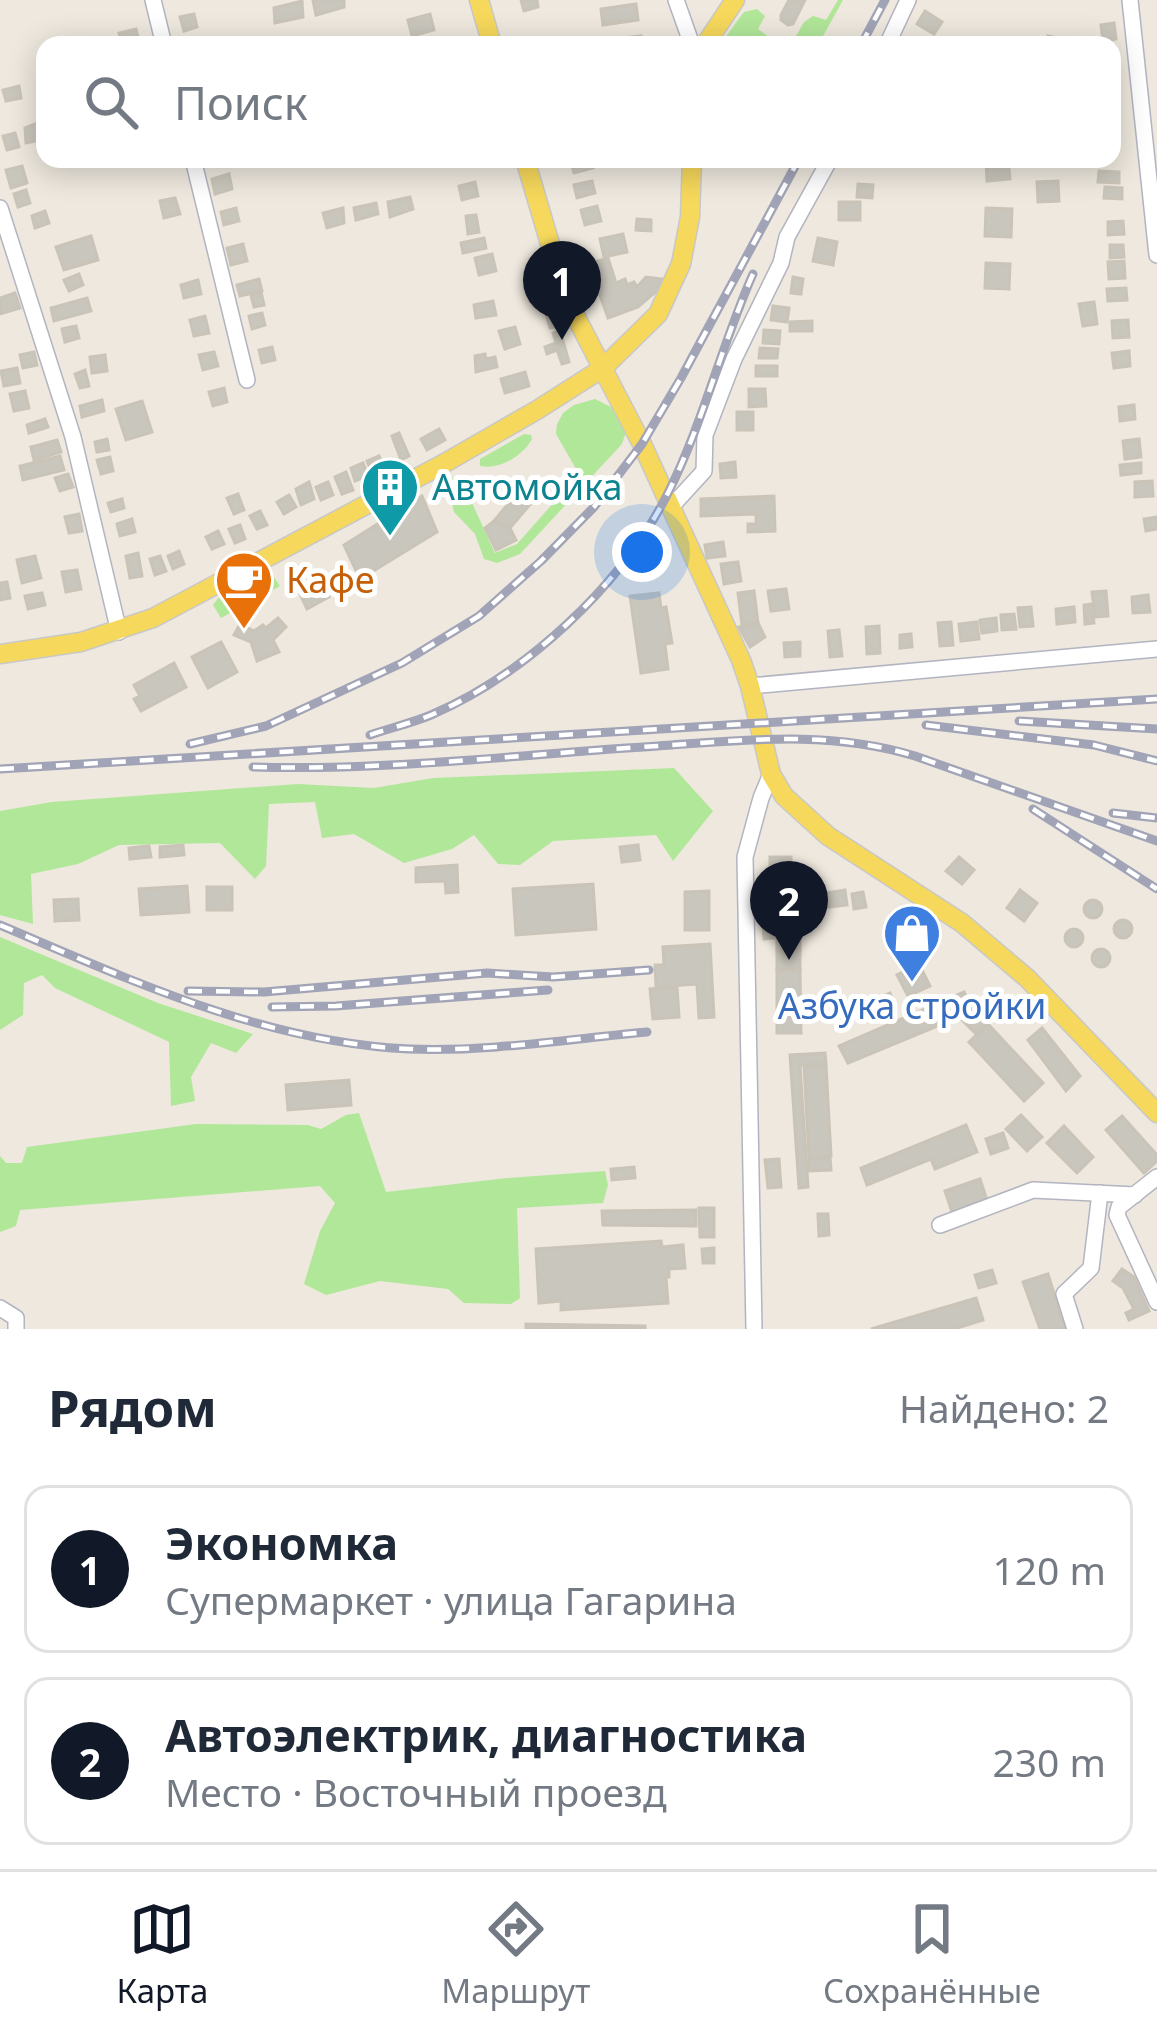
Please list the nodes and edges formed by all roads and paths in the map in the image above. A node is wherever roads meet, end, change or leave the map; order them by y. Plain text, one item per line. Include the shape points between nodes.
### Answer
1 (153, 0) edge
2 (479, 0) edge
3 (676, 0) edge
4 (735, 0) edge
5 (908, 0) edge
6 (1130, 0) edge
7 (162, 36) edge
8 (489, 36) edge
9 (689, 36) edge
10 (711, 36) edge
11 (890, 36) edge
12 (195, 168) edge
13 (528, 168) edge
14 (692, 168) edge
15 (825, 168) edge
16 (0, 208) edge
17 (1157, 255) edge
18 (603, 368) junction
19 (248, 380) dead end
20 (671, 507) junction
21 (119, 632) junction
22 (1157, 649) edge
23 (0, 654) edge
24 (750, 686) junction
25 (771, 774) junction
26 (1157, 1113) edge
27 (1157, 1178) edge
28 (1100, 1193) junction
29 (1135, 1195) junction
30 (940, 1225) dead end
31 (1157, 1302) edge
32 (0, 1308) edge
33 (16, 1329) edge
34 (754, 1329) edge
35 (1075, 1329) edge

1 - 7 street
2 - 8 main road
3 - 9 street
4 - 10 main road
5 - 11 street
6 - 17 street
12 - 19 street
13 - 18 main road via 566,298
14 - 18 main road via 680,264 658,314
15 - 20 street via 734,358 705,435 704,471
16 - 21 street via 73,437
18 - 20 main road
18 - 21 main road via 443,464
20 - 24 main road
21 - 23 main road
22 - 24 street
24 - 25 main road
25 - 26 main road via 828,836 962,923 1027,978
25 - 34 street via 745,856
27 - 29 street
28 - 29 street
28 - 30 street via 1033,1190
28 - 35 street via 1091,1268 1064,1294
29 - 31 street via 1117,1215
32 - 33 street via 16,1318

